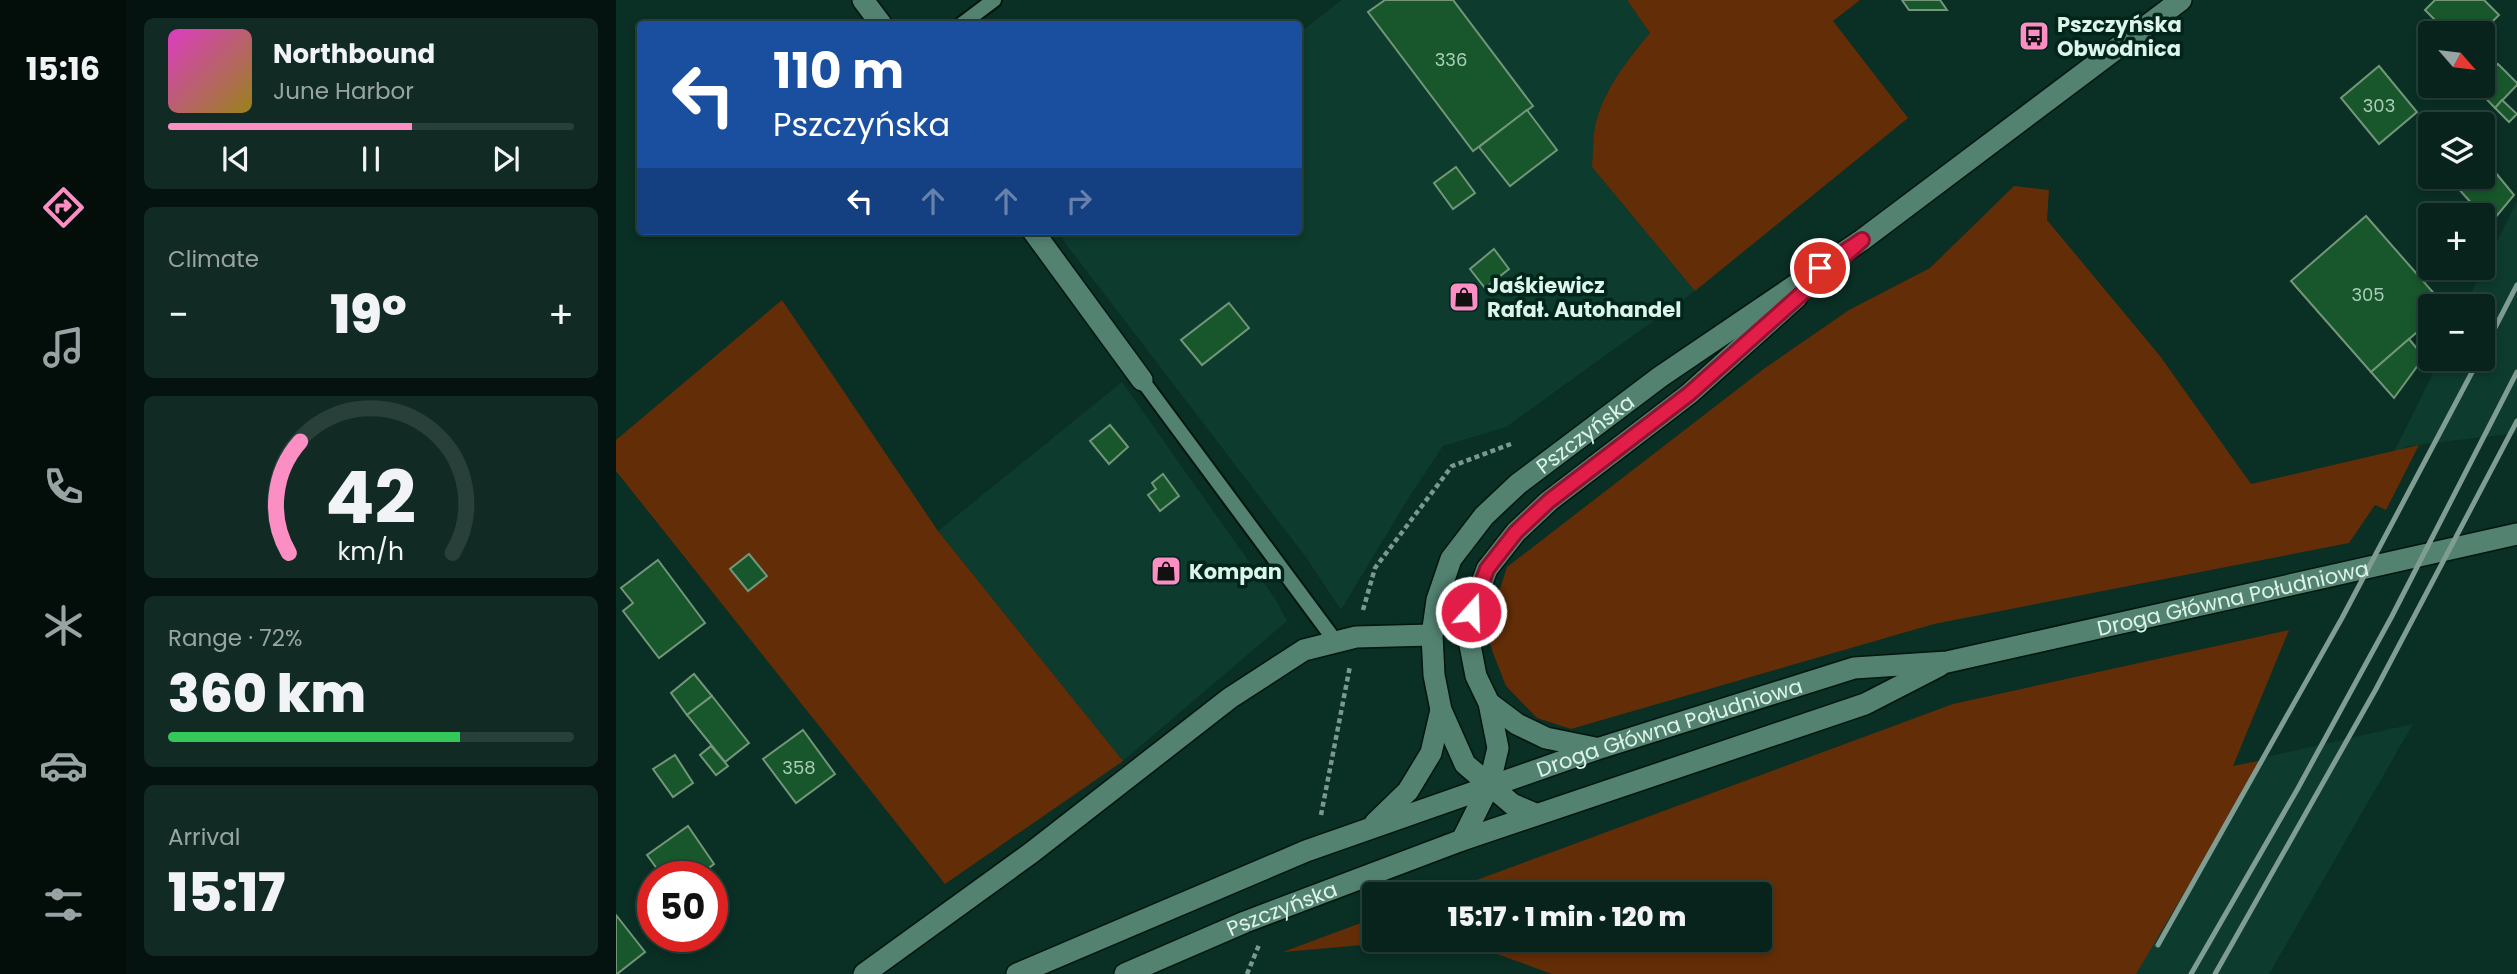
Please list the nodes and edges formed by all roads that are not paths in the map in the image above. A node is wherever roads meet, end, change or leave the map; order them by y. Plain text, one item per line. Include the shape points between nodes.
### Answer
1 (863, 0) edge
2 (994, 0) edge
3 (2180, 0) edge
4 (879, 21) edge
5 (966, 21) edge
6 (1036, 235) edge
7 (1862, 240) junction
8 (1142, 380) joint
9 (2517, 534) edge
10 (1432, 635) junction
11 (1336, 642) junction
12 (1947, 662) junction
13 (1489, 703) junction
14 (1441, 710) junction
15 (1597, 749) junction
16 (1489, 786) junction
17 (1535, 814) junction
18 (1372, 827) junction
19 (1462, 840) junction
20 (864, 974) edge
21 (1017, 974) edge
22 (1125, 974) edge

1 - 4 main road
2 - 5 lane
3 - 7 main road, Pszczyńska
6 - 8 main road
7 - 10 main road, Pszczyńska via 1660,377 1518,484 1483,516 1451,559 1437,600
7 - 13 main road, Pszczyńska via 1689,394 1549,501 1516,532 1487,569 1471,612 1470,645 1476,676
8 - 11 lane
9 - 12 main road, Droga Główna Południowa
10 - 11 main road via 1356,637
10 - 14 main road, Pszczyńska
11 - 20 main road via 1304,650 1230,698 1031,853
12 - 15 main road, Droga Główna Południowa via 1854,668
12 - 17 main road, Droga Główna Południowa via 1865,704
13 - 15 main road via 1546,738
13 - 16 main road, Pszczyńska via 1498,748
14 - 16 main road, Pszczyńska via 1465,764
14 - 18 main road, Pszczyńska via 1431,753 1414,782
15 - 16 main road, Droga Główna Południowa
16 - 17 main road
16 - 18 main road, Pszczyńska
16 - 19 main road, Pszczyńska
17 - 19 main road, Droga Główna Południowa
18 - 21 main road, Pszczyńska
19 - 22 main road, Pszczyńska via 1245,922

